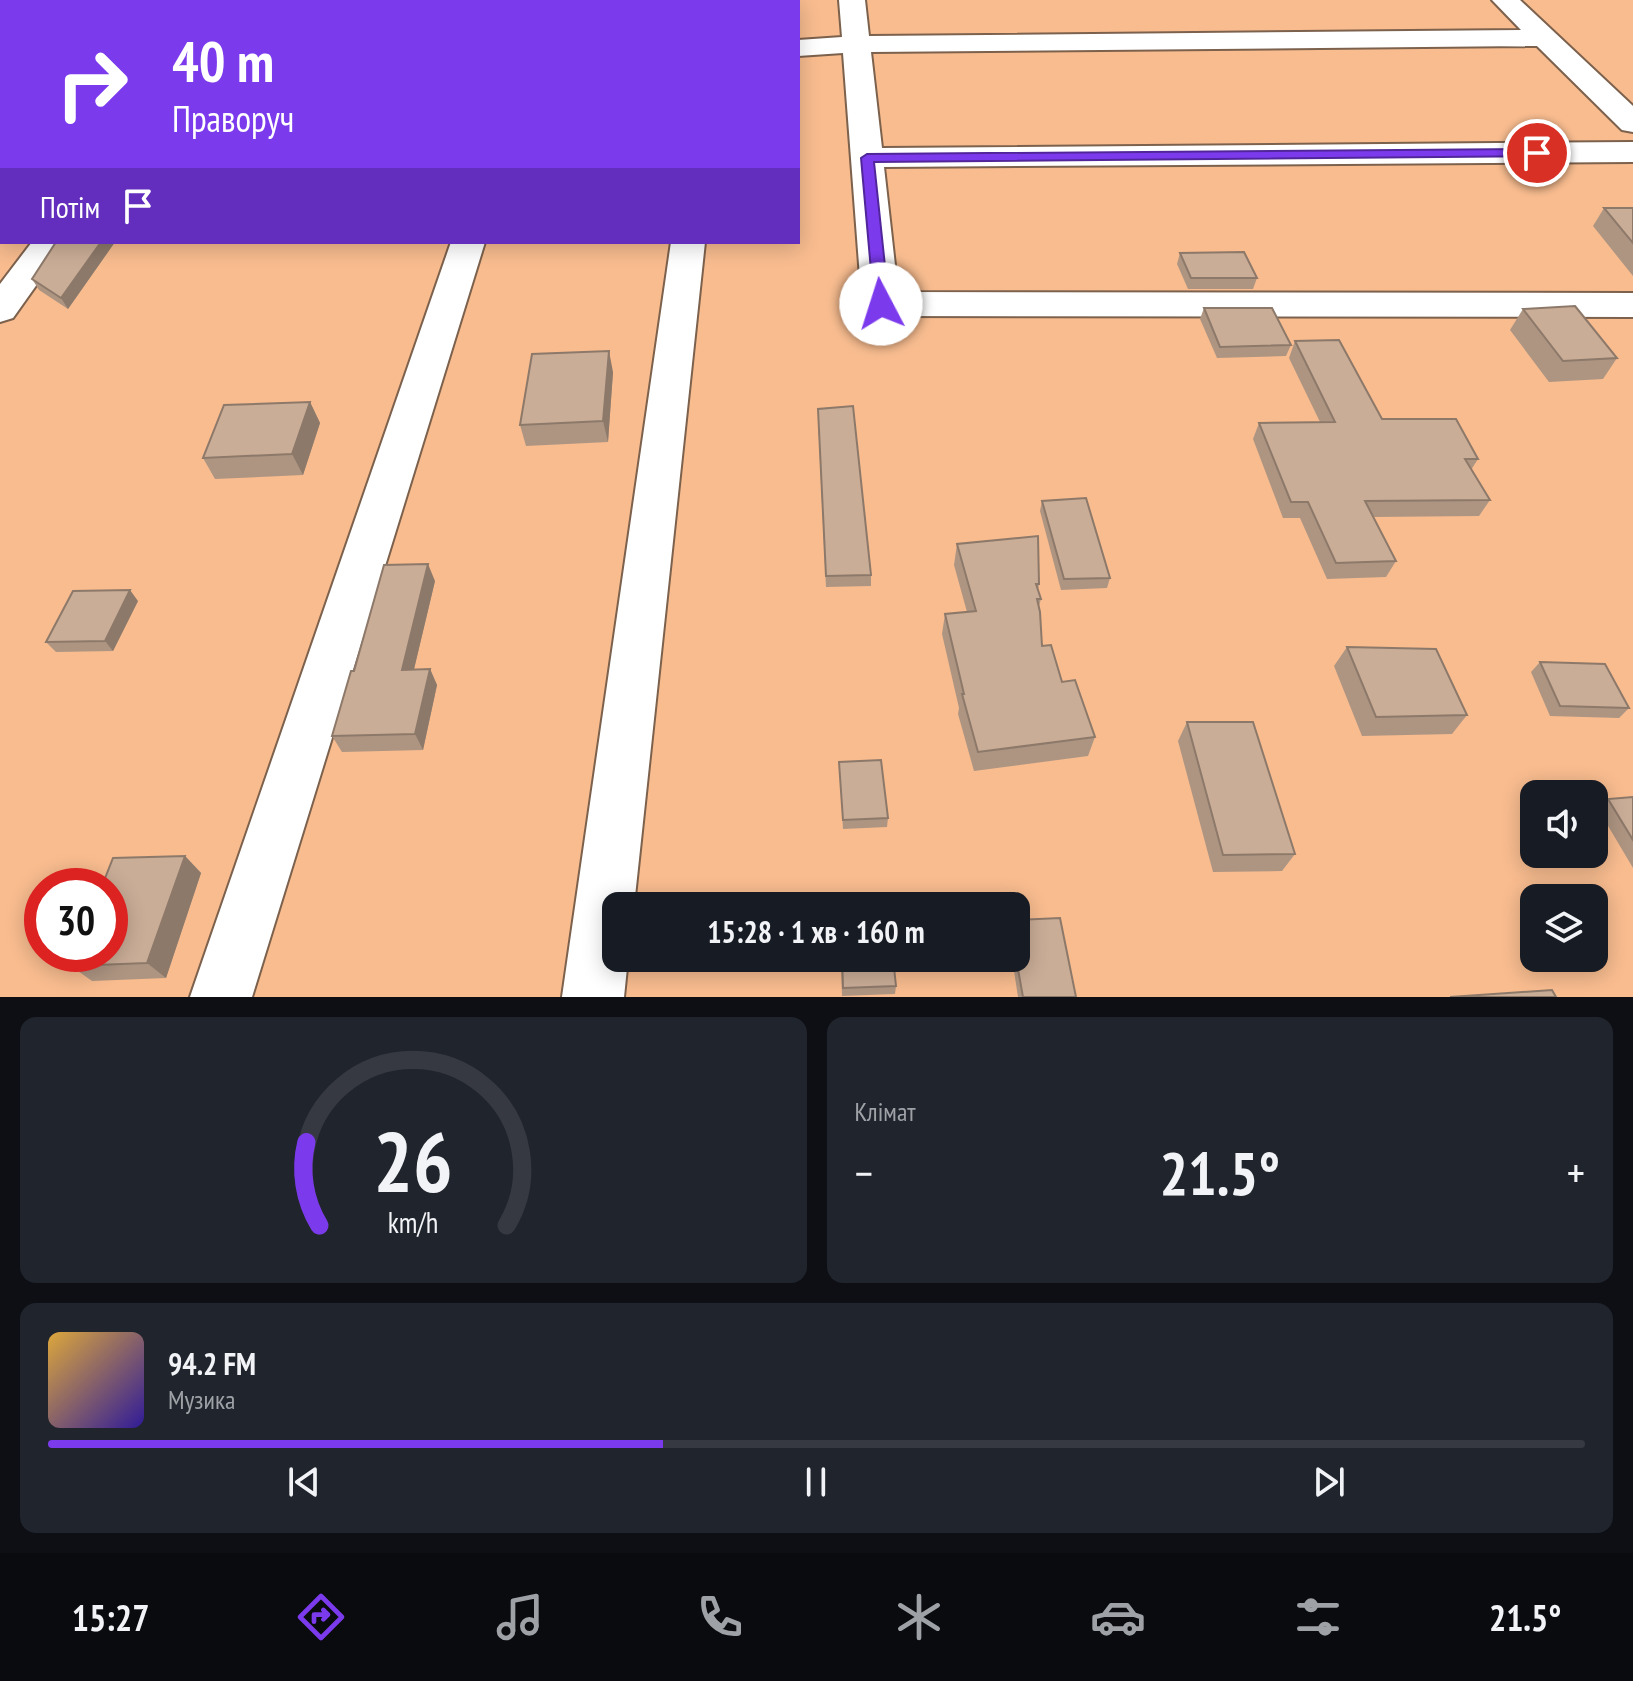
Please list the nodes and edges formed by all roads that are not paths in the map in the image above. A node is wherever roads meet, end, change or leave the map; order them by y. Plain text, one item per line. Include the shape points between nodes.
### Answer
1 (852, 0) edge
2 (1505, 0) edge
3 (1546, 38) junction
4 (856, 44) junction
5 (800, 48) edge
6 (1633, 123) edge
7 (1633, 152) edge
8 (867, 158) junction
9 (49, 244) edge
10 (467, 244) edge
11 (688, 244) edge
12 (1633, 305) edge
13 (0, 310) edge
14 (221, 997) edge
15 (593, 997) edge

1 - 4 street
2 - 3 street
3 - 4 street
3 - 6 street
4 - 5 street
4 - 8 street
7 - 8 street
8 - 12 street via 881,304
9 - 13 street
10 - 14 street
11 - 15 street

